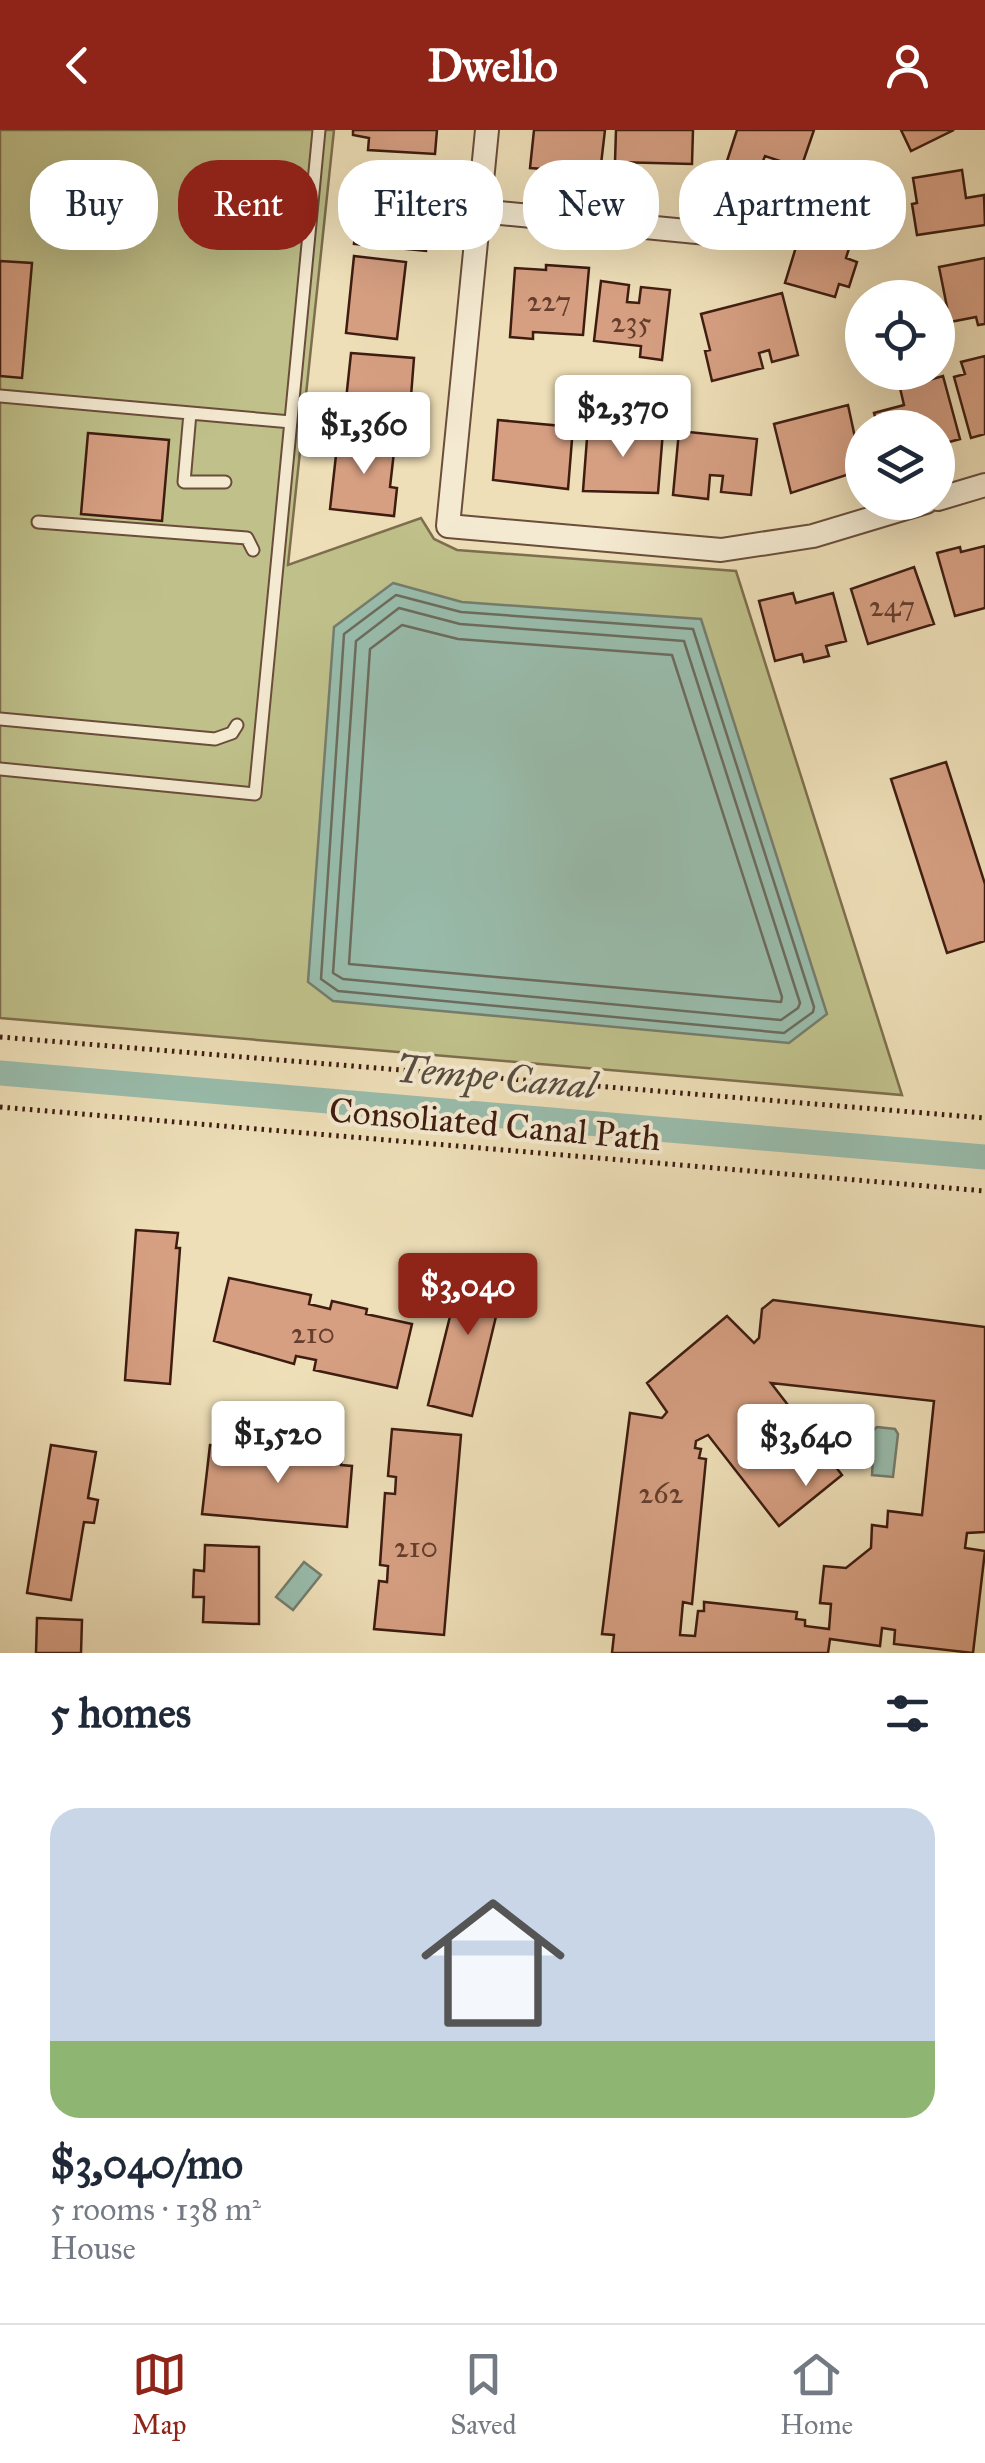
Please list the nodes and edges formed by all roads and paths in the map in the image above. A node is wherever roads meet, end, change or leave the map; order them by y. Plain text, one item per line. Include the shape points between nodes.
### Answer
1 (319, 130) edge
2 (487, 130) edge
3 (484, 160) edge
4 (503, 214) edge
5 (679, 230) edge
6 (475, 250) edge
7 (0, 396) edge
8 (190, 413) junction
9 (291, 422) junction
10 (225, 482) dead end
11 (985, 485) edge
12 (955, 494) edge
13 (866, 520) edge
14 (38, 522) dead end
15 (252, 550) dead end
16 (0, 719) edge
17 (237, 725) dead end
18 (0, 769) edge
19 (0, 1037) edge
20 (0, 1107) edge
21 (985, 1118) edge
22 (985, 1191) edge

1 - 9 lane
2 - 3 street
4 - 5 street
6 - 13 street via 448,526 721,550
7 - 8 lane
8 - 9 lane
8 - 10 lane via 184,482
9 - 18 lane via 255,794
11 - 12 street
14 - 15 lane via 247,538
16 - 17 lane via 215,738
19 - 21 path
20 - 22 path, Consoliated Canal Path

